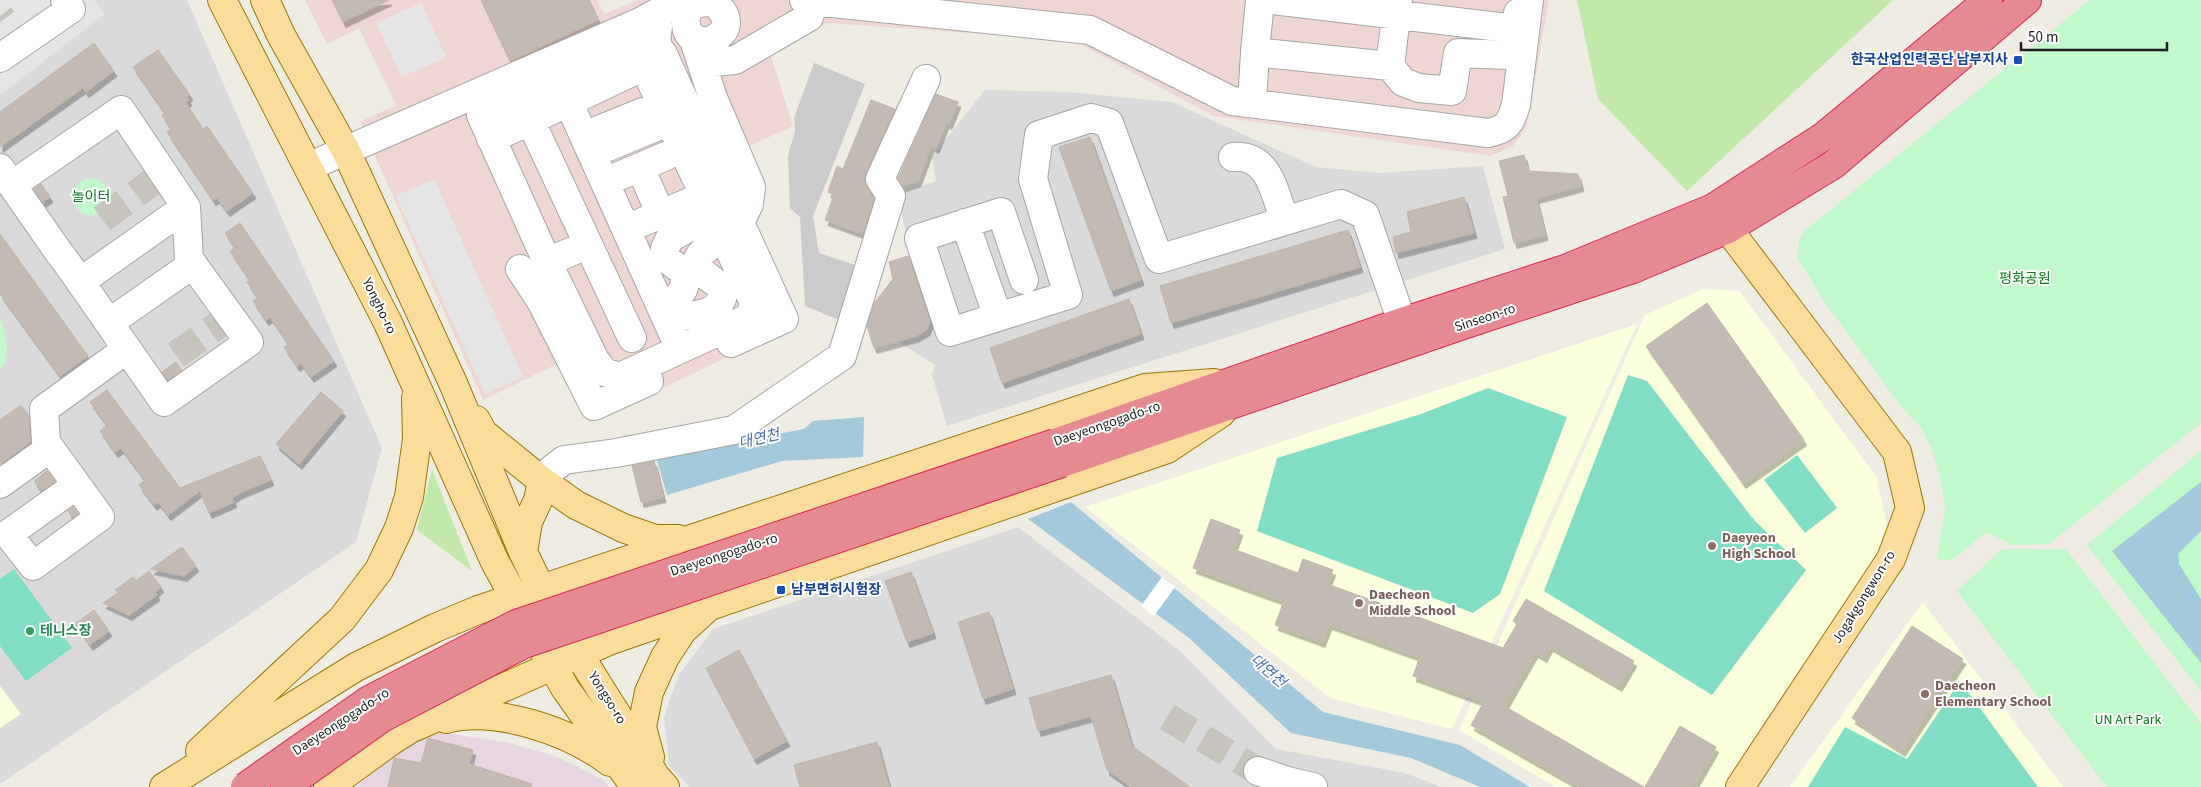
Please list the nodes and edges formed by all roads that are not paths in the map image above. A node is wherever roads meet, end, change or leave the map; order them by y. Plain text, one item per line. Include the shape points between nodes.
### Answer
1 (65, 0) edge
2 (222, 0) edge
3 (227, 0) edge
4 (265, 0) edge
5 (808, 0) edge
6 (1260, 0) edge
7 (1273, 0) edge
8 (1512, 0) edge
9 (1529, 0) edge
10 (1988, 0) edge
11 (2027, 0) edge
12 (1397, 8) edge
13 (993, 10) edge
14 (704, 25) edge
15 (1525, 30) junction
16 (651, 31) junction
17 (281, 35) junction
18 (1255, 52) junction
19 (0, 58) edge
20 (1521, 58) junction
21 (1390, 66) junction
22 (926, 79) dead end
23 (568, 101) junction
24 (1252, 103) junction
25 (530, 120) junction
26 (670, 121) junction
27 (584, 136) junction
28 (491, 138) junction
29 (346, 151) junction
30 (638, 154) junction
31 (1233, 157) dead end
32 (308, 167) junction
33 (6, 176) edge
34 (708, 205) junction
35 (186, 207) junction
36 (1285, 221) junction
37 (740, 222) junction
38 (965, 223) junction
39 (626, 229) junction
40 (1728, 229) junction
41 (710, 246) dead end
42 (573, 252) dead end
43 (544, 254) junction
44 (193, 264) junction
45 (520, 268) dead end
46 (1024, 280) dead end
47 (80, 282) junction
48 (671, 308) junction
49 (998, 317) junction
50 (1402, 322) junction
51 (109, 323) junction
52 (632, 338) dead end
53 (127, 349) junction
54 (680, 349) junction
55 (453, 383) junction
56 (415, 386) junction
57 (1235, 391) junction
58 (50, 448) junction
59 (1058, 453) junction
60 (542, 482) junction
61 (0, 484) edge
62 (77, 484) junction
63 (4, 537) edge
64 (692, 539) junction
65 (522, 552) junction
66 (547, 598) junction
67 (711, 605) junction
68 (519, 608) junction
69 (578, 653) junction
70 (552, 664) junction
71 (410, 729) junction
72 (1258, 771) tunnel mouth
73 (645, 781) edge
74 (163, 787) edge
75 (245, 787) edge
76 (285, 787) edge
77 (328, 787) edge
78 (1313, 787) edge
79 (1740, 787) edge

1 - 19 lane via 71,9
2 - 32 main road, Yongho-ro
3 - 17 main road via 270,60 278,61 282,55
4 - 17 main road
5 - 13 lane
5 - 14 lane via 809,17 735,60
6 - 18 lane
7 - 12 lane
8 - 15 lane
9 - 15 lane
10 - 50 highway via 1824,136 1713,208 1565,269
11 - 40 highway, Sinseon-ro via 1834,165
12 - 15 lane
12 - 21 lane
13 - 24 lane via 1090,30 1232,101
14 - 16 lane
14 - 37 lane via 713,98 751,187 749,204
15 - 20 lane
16 - 28 lane via 642,48 481,115
16 - 29 lane via 431,112
16 - 37 lane
17 - 29 main road
18 - 21 lane
18 - 24 lane
20 - 21 lane via 1458,53 1452,91 1419,88 1402,82
20 - 24 lane via 1511,121 1500,130 1488,133
22 - 60 lane via 880,179 891,196 842,356 734,430 564,460
23 - 25 lane
23 - 26 lane via 634,71 643,72 648,75
23 - 27 lane
25 - 28 lane
25 - 52 lane
26 - 30 lane
26 - 30 lane
27 - 30 lane
27 - 30 lane
28 - 43 lane
29 - 32 lane
29 - 55 main road
30 - 34 lane
30 - 39 lane
31 - 36 lane via 1244,156 1258,162 1268,175
32 - 56 main road, Yongho-ro via 388,323
33 - 35 lane via 121,110
33 - 47 lane
34 - 39 lane
34 - 48 lane via 670,238 665,248 665,258 684,271 686,283
34 - 54 lane via 754,300 753,310 748,318
35 - 44 lane via 189,259
35 - 47 lane
36 - 49 lane via 1159,259 1109,123 1091,118 1039,135 1033,179 1068,295
36 - 50 lane via 1341,204 1365,215
37 - 45 lane via 784,318 594,406 541,301
38 - 46 lane via 1001,212
38 - 49 lane
38 - 49 lane via 919,238 950,332
39 - 48 lane
40 - 57 highway, Sinseon-ro via 1633,269
40 - 79 main road, Jogakgongwon-ro via 1897,452 1910,508 1891,559
41 - 48 lane via 699,256 697,264 700,272 724,290 718,307 706,313
42 - 43 lane via 556,258
43 - 54 lane via 594,360 604,372 620,377
44 - 51 lane
44 - 53 lane via 249,342 164,402
47 - 51 lane
48 - 54 lane
50 - 57 highway
51 - 53 lane
53 - 58 lane via 44,409 46,442
55 - 60 main road via 484,433
55 - 65 main road
56 - 68 main road, Yongho-ro
56 - 74 main road via 417,439 409,497 399,528 379,570 342,619
57 - 59 highway, Daeyeongogado-ro
57 - 64 main road via 1145,388
57 - 67 main road via 1166,449
58 - 61 lane
58 - 62 lane
59 - 75 highway, Daeyeongogado-ro, bridge via 516,624 370,700
59 - 76 highway, Daeyeongogado-ro, bridge via 524,644 382,718
60 - 64 main road via 576,505 623,528 655,539
60 - 65 main road
62 - 63 lane
62 - 63 lane via 100,517 33,566
64 - 66 main road
65 - 66 main road
66 - 68 main road
66 - 69 main road, Yongso-ro
67 - 69 main road
67 - 73 main road via 682,631 665,657 649,692 642,727
68 - 70 main road, Yongso-ro
68 - 74 main road via 478,610 356,667
69 - 70 main road
69 - 73 main road, Yongso-ro
70 - 71 main road
70 - 73 main road, Yongso-ro via 566,688
71 - 73 main road via 456,717 521,721 568,737
71 - 77 main road
72 - 78 lane

